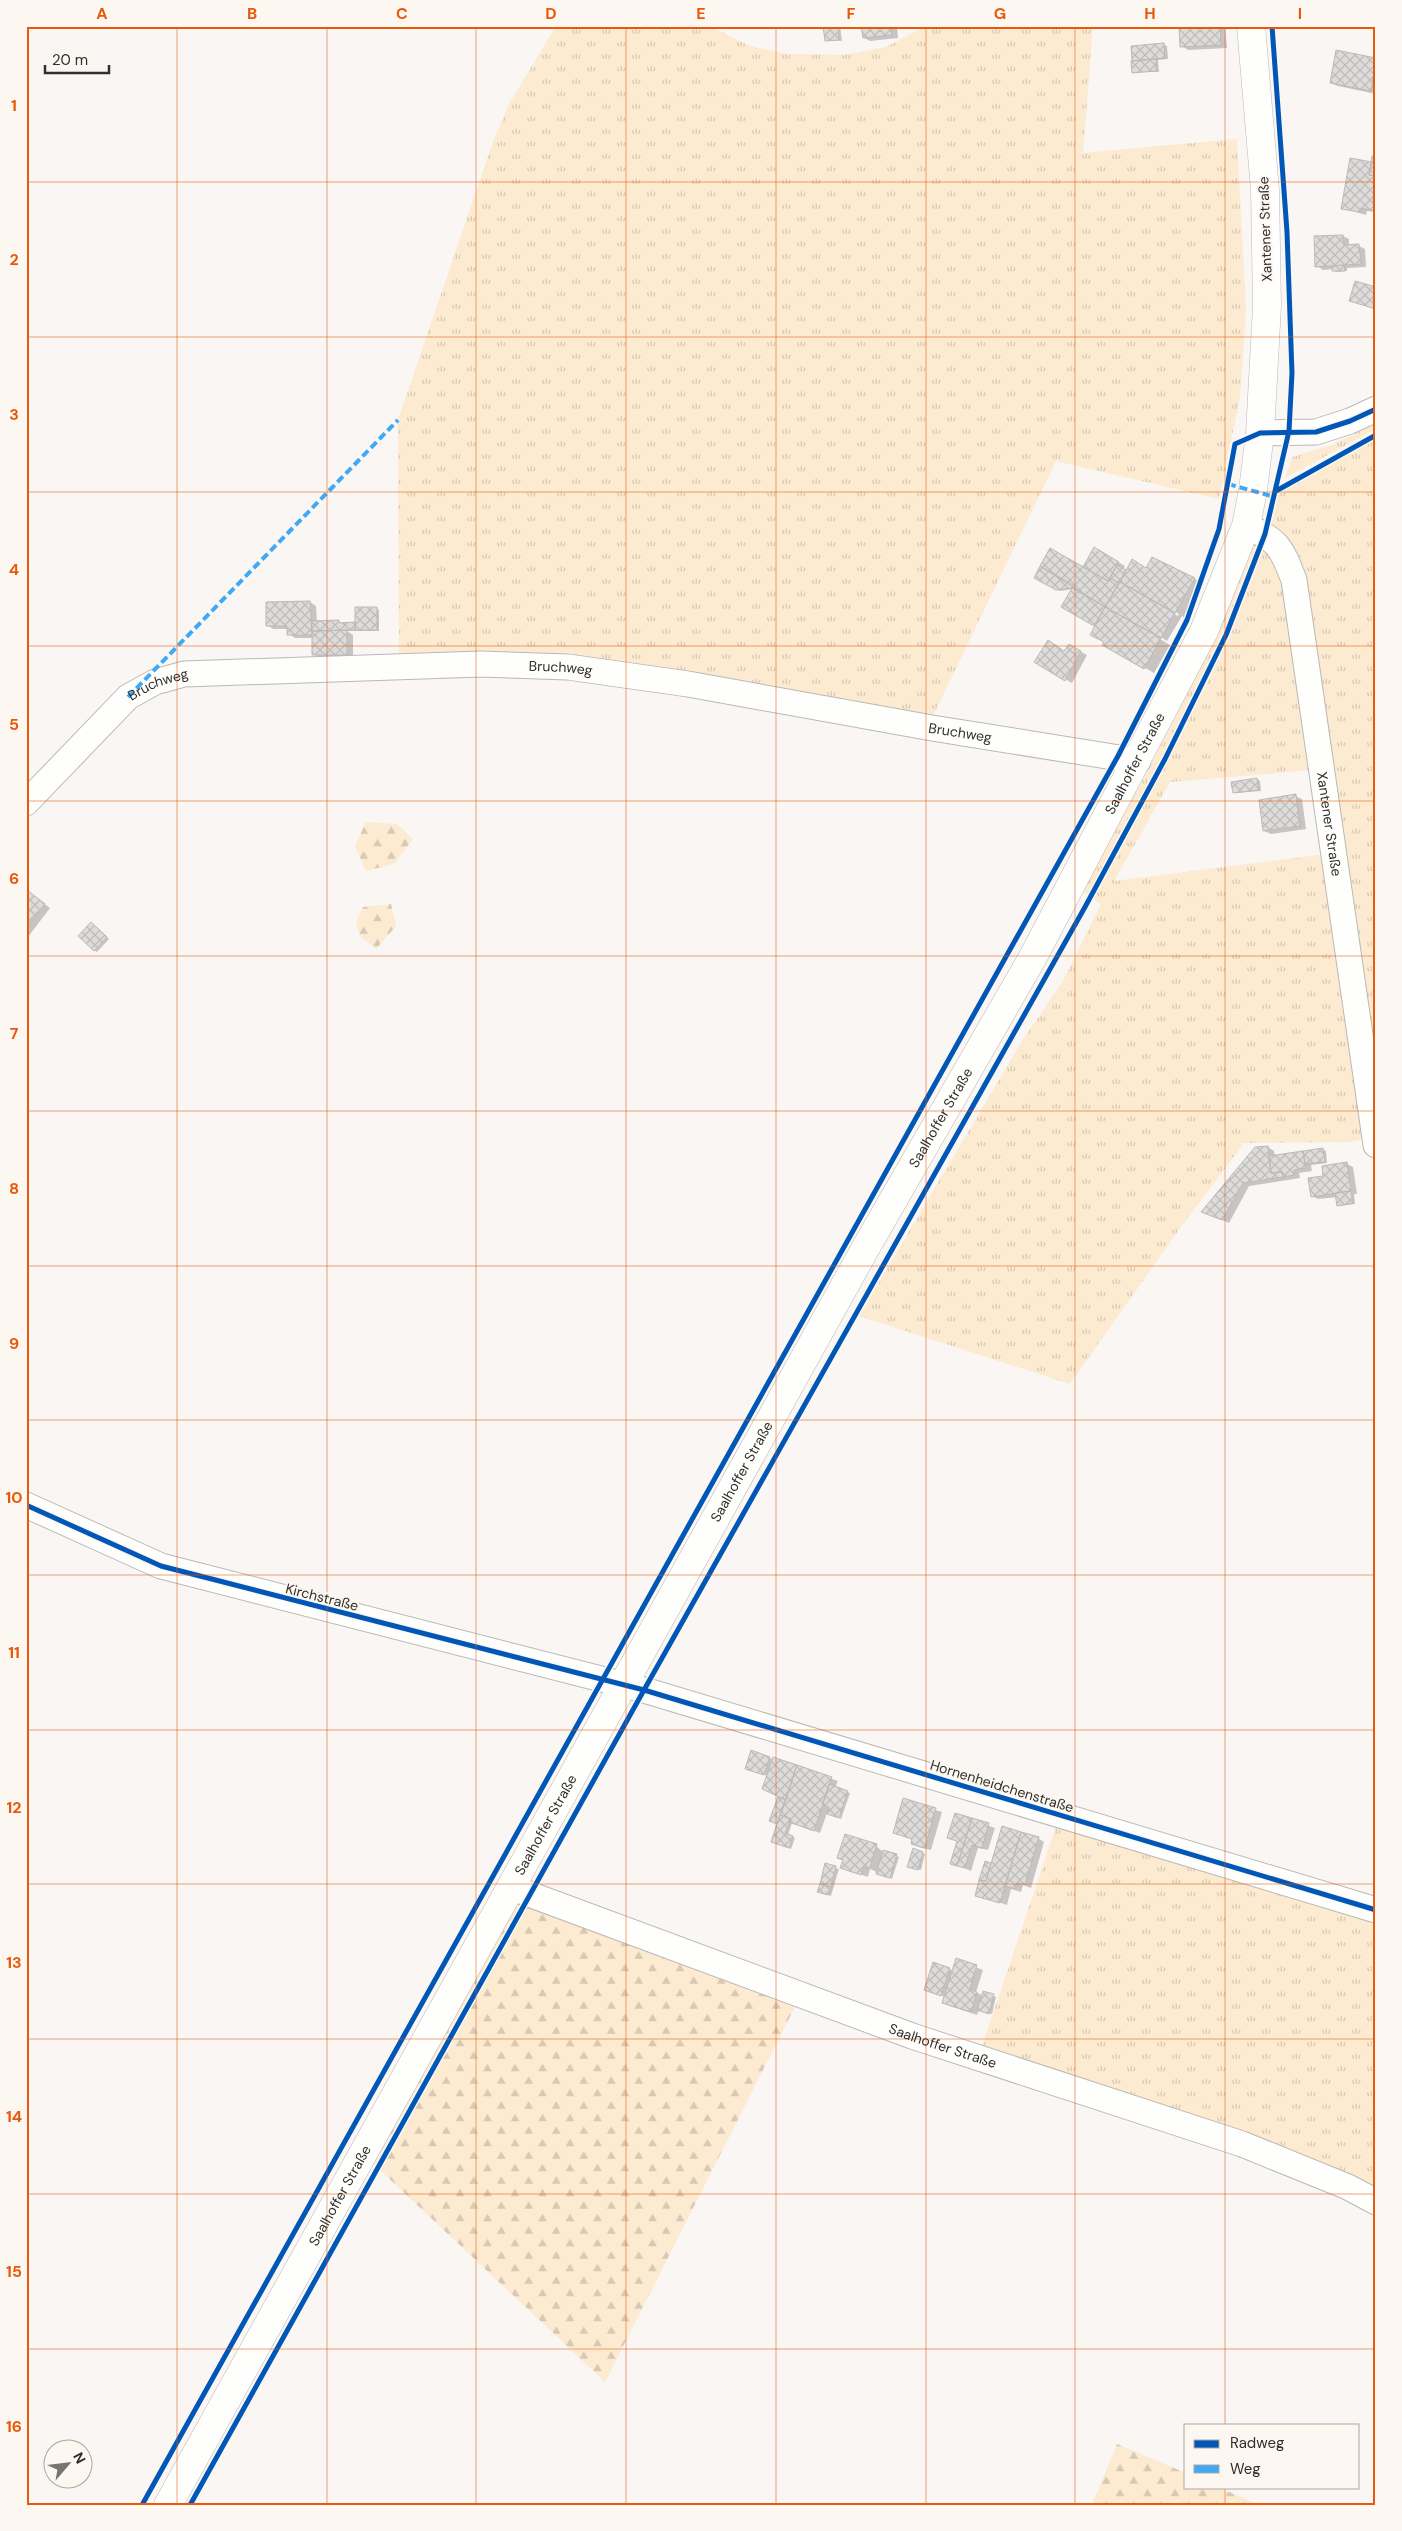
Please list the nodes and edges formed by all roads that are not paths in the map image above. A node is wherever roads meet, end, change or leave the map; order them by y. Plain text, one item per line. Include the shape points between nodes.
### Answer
1 (1251, 26) edge
2 (1376, 409) edge
3 (1260, 433) junction
4 (1246, 526) junction
5 (1138, 761) junction
6 (26, 803) edge
7 (1376, 1145) edge
8 (26, 1505) edge
9 (622, 1686) junction
10 (510, 1887) junction
11 (1376, 1910) edge
12 (1376, 2202) edge
13 (168, 2505) edge

1 - 3 main road, Xantener Straße via 1265,190 1268,306
2 - 3 street via 1316,432
3 - 4 main road, Saalhoffer Straße
4 - 5 main road, Saalhoffer Straße via 1204,631
4 - 7 street, Xantener Straße via 1265,534 1282,550 1294,580
5 - 6 street, Bruchweg via 688,684 568,668 481,664 184,674 155,682 128,697
5 - 9 main road, Saalhoffer Straße via 1033,957 865,1249
8 - 9 street, Kirchstraße via 161,1566
9 - 10 main road, Saalhoffer Straße
9 - 11 street, Hornenheidchenstraße
10 - 12 street, Saalhoffer Straße via 912,2036 1242,2144 1348,2187
10 - 13 main road, Saalhoffer Straße

